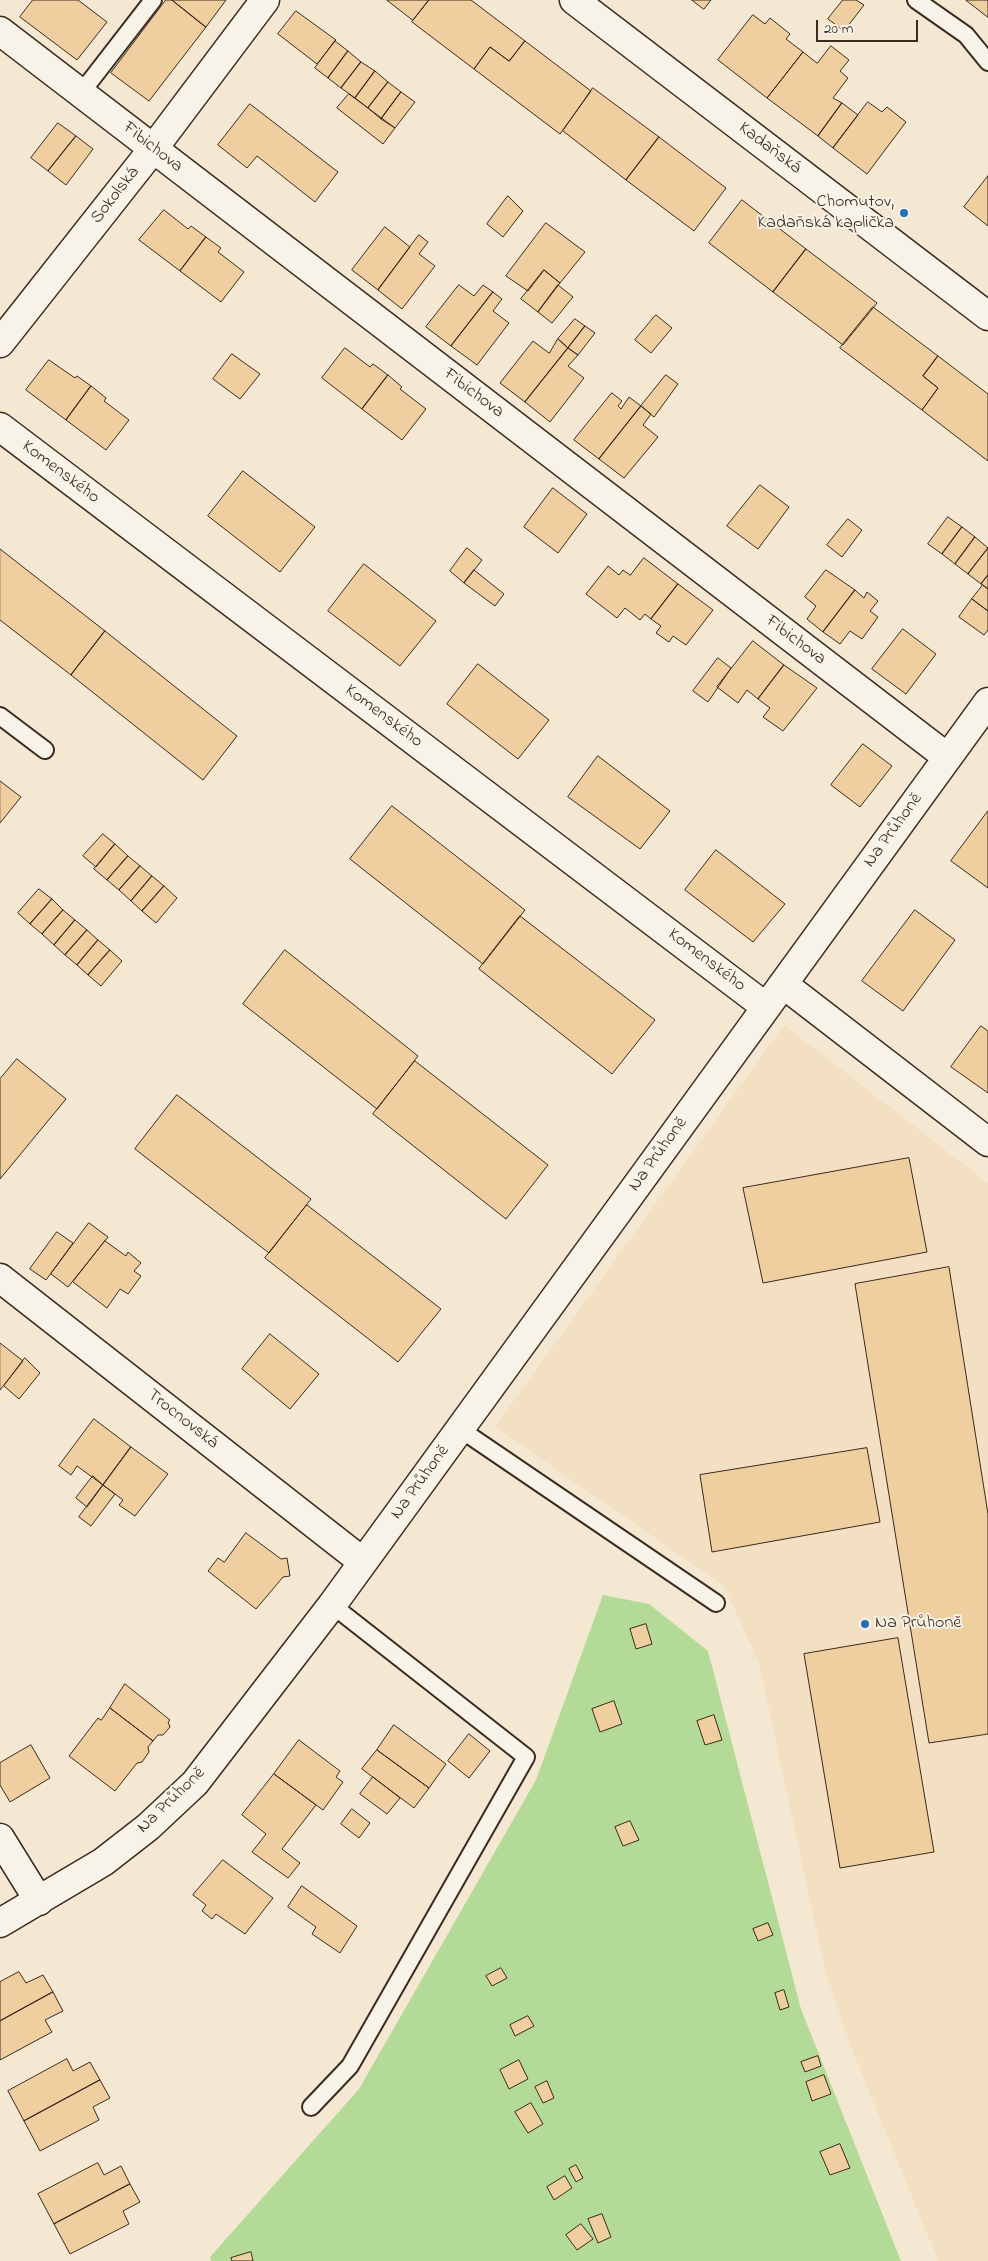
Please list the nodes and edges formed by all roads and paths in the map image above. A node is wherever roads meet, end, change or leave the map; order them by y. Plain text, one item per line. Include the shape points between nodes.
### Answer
1 (153, 0) edge
2 (265, 0) edge
3 (574, 0) edge
4 (916, 0) edge
5 (0, 31) edge
6 (988, 62) edge
7 (81, 94) junction
8 (153, 149) junction
9 (988, 316) edge
10 (0, 343) edge
11 (0, 427) edge
12 (988, 702) edge
13 (0, 716) edge
14 (44, 750) dead end
15 (947, 757) junction
16 (783, 984) junction
17 (766, 1007) junction
18 (988, 1142) edge
19 (0, 1278) edge
20 (460, 1429) junction
21 (364, 1562) junction
22 (716, 1602) dead end
23 (332, 1605) junction
24 (0, 1838) edge
25 (39, 1901) junction
26 (0, 1923) edge
27 (311, 2106) dead end

1 - 7 lane
2 - 8 street, Sokolská
3 - 9 street, Kadaňská
4 - 6 lane via 966,35
5 - 7 street, Fibichova
7 - 8 street, Fibichova
8 - 10 street, Sokolská
8 - 15 street, Fibichova
11 - 17 street, Komenského
12 - 15 street, Na Průhoně
13 - 14 lane
15 - 16 street, Na Průhoně
16 - 17 street, Na Průhoně
16 - 18 street
17 - 20 street, Na Průhoně
19 - 21 street, Trocnovská
20 - 21 street, Na Průhoně
20 - 22 lane
21 - 23 street, Na Průhoně
23 - 25 street, Na Průhoně via 195,1782 148,1827 103,1862
23 - 27 lane via 526,1757 350,2066
24 - 25 street
25 - 26 street, Na Průhoně

